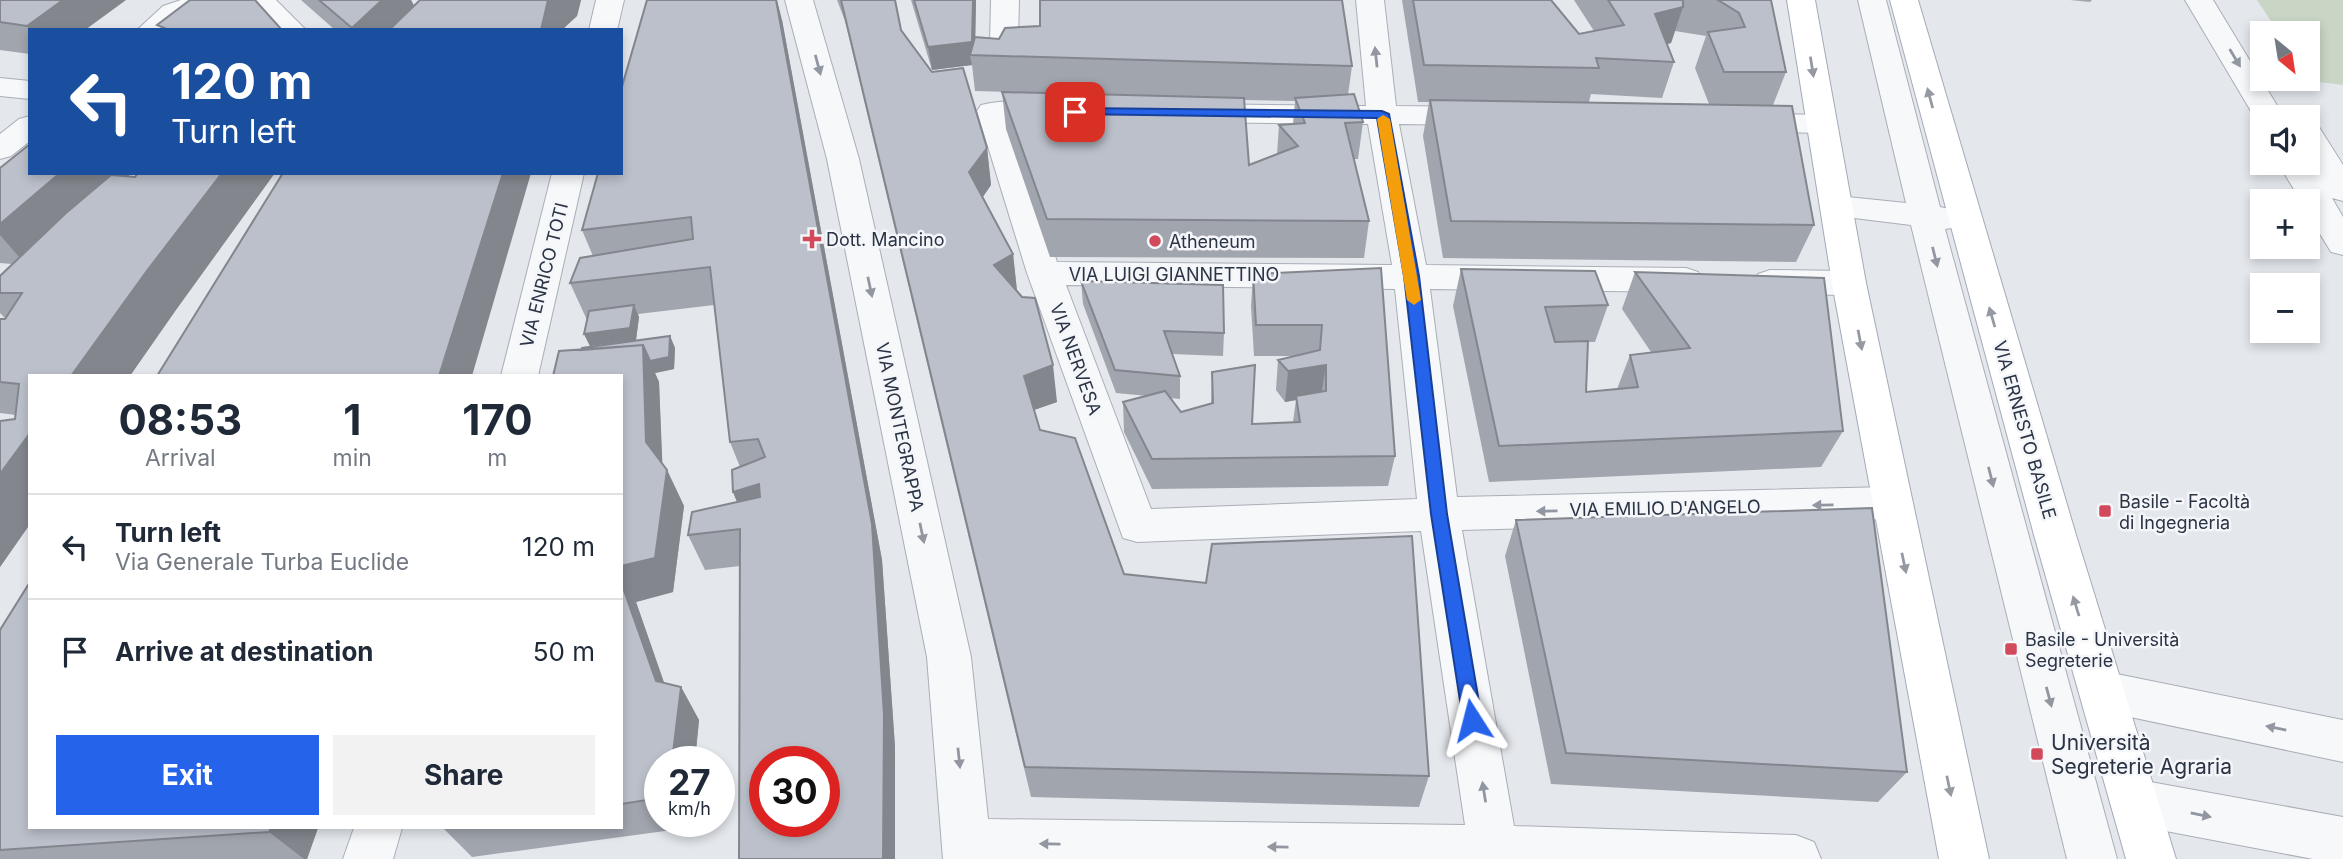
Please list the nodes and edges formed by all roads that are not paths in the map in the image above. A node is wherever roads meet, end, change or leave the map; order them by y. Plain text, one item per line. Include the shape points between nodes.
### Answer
1 (207, 0) edge
2 (260, 0) edge
3 (610, 0) edge
4 (799, 0) edge
5 (1005, 0) edge
6 (1370, 0) edge
7 (1801, 0) edge
8 (1872, 0) edge
9 (1904, 0) edge
10 (2199, 0) edge
11 (2226, 0) edge
12 (153, 28) edge
13 (290, 28) edge
14 (603, 28) edge
15 (2250, 39) edge
16 (1004, 41) edge
17 (0, 87) edge
18 (28, 90) edge
19 (2265, 102) edge
20 (1089, 112) edge
21 (1159, 113) edge
22 (1382, 114) junction
23 (1505, 117) edge
24 (1710, 121) edge
25 (1821, 124) junction
26 (28, 127) edge
27 (0, 149) edge
28 (2320, 154) edge
29 (568, 175) edge
30 (2301, 175) edge
31 (2319, 175) edge
32 (2343, 191) edge
33 (1838, 206) junction
34 (2343, 211) edge
35 (1925, 216) junction
36 (1966, 222) junction
37 (2343, 244) edge
38 (1044, 273) junction
39 (1411, 276) junction
40 (1849, 283) junction
41 (519, 374) edge
42 (1892, 503) junction
43 (1439, 514) junction
44 (1137, 526) joint
45 (2102, 691) junction
46 (2343, 741) edge
47 (2134, 802) junction
48 (378, 829) edge
49 (2343, 841) edge
50 (968, 851) edge
51 (1494, 854) edge
52 (368, 859) edge
53 (1796, 859) edge
54 (1964, 859) edge
55 (2092, 859) edge
56 (2151, 859) edge

1 - 12 street via 173,12
2 - 13 street
3 - 14 street
4 -> 50 street, VIA MONTEGRAPPA via 843,159 949,657
5 - 16 street
22 -> 6 street
7 -> 25 main road
8 - 35 street
36 -> 9 main road, VIA ERNESTO BASILE
10 -> 19 street
11 - 15 street
17 - 18 street
20 - 38 street, VIA NERVESA via 992,111
21 - 22 street
22 - 23 street
22 - 39 street
24 - 25 street
25 - 33 main road
26 - 27 street
28 - 32 street
29 - 41 street, VIA ENRICO TOTI
30 - 37 street
31 - 34 street
33 - 35 street
33 - 40 main road
35 - 36 street
35 -> 55 street
45 -> 36 main road, VIA ERNESTO BASILE
38 - 39 street, VIA LUIGI GIANNETTINO
38 - 44 street, VIA NERVESA
39 - 40 street, VIA LUIGI GIANNETTINO
39 - 43 street
40 -> 42 main road
42 -> 43 street, VIA EMILIO D'ANGELO
42 -> 54 main road
43 - 44 street, VIA EMILIO D'ANGELO
51 -> 43 street
46 -> 45 street
45 - 47 main road, VIA ERNESTO BASILE
47 -> 49 street
47 - 56 main road, VIA ERNESTO BASILE
48 - 52 street
51 -> 50 street
51 - 53 street

